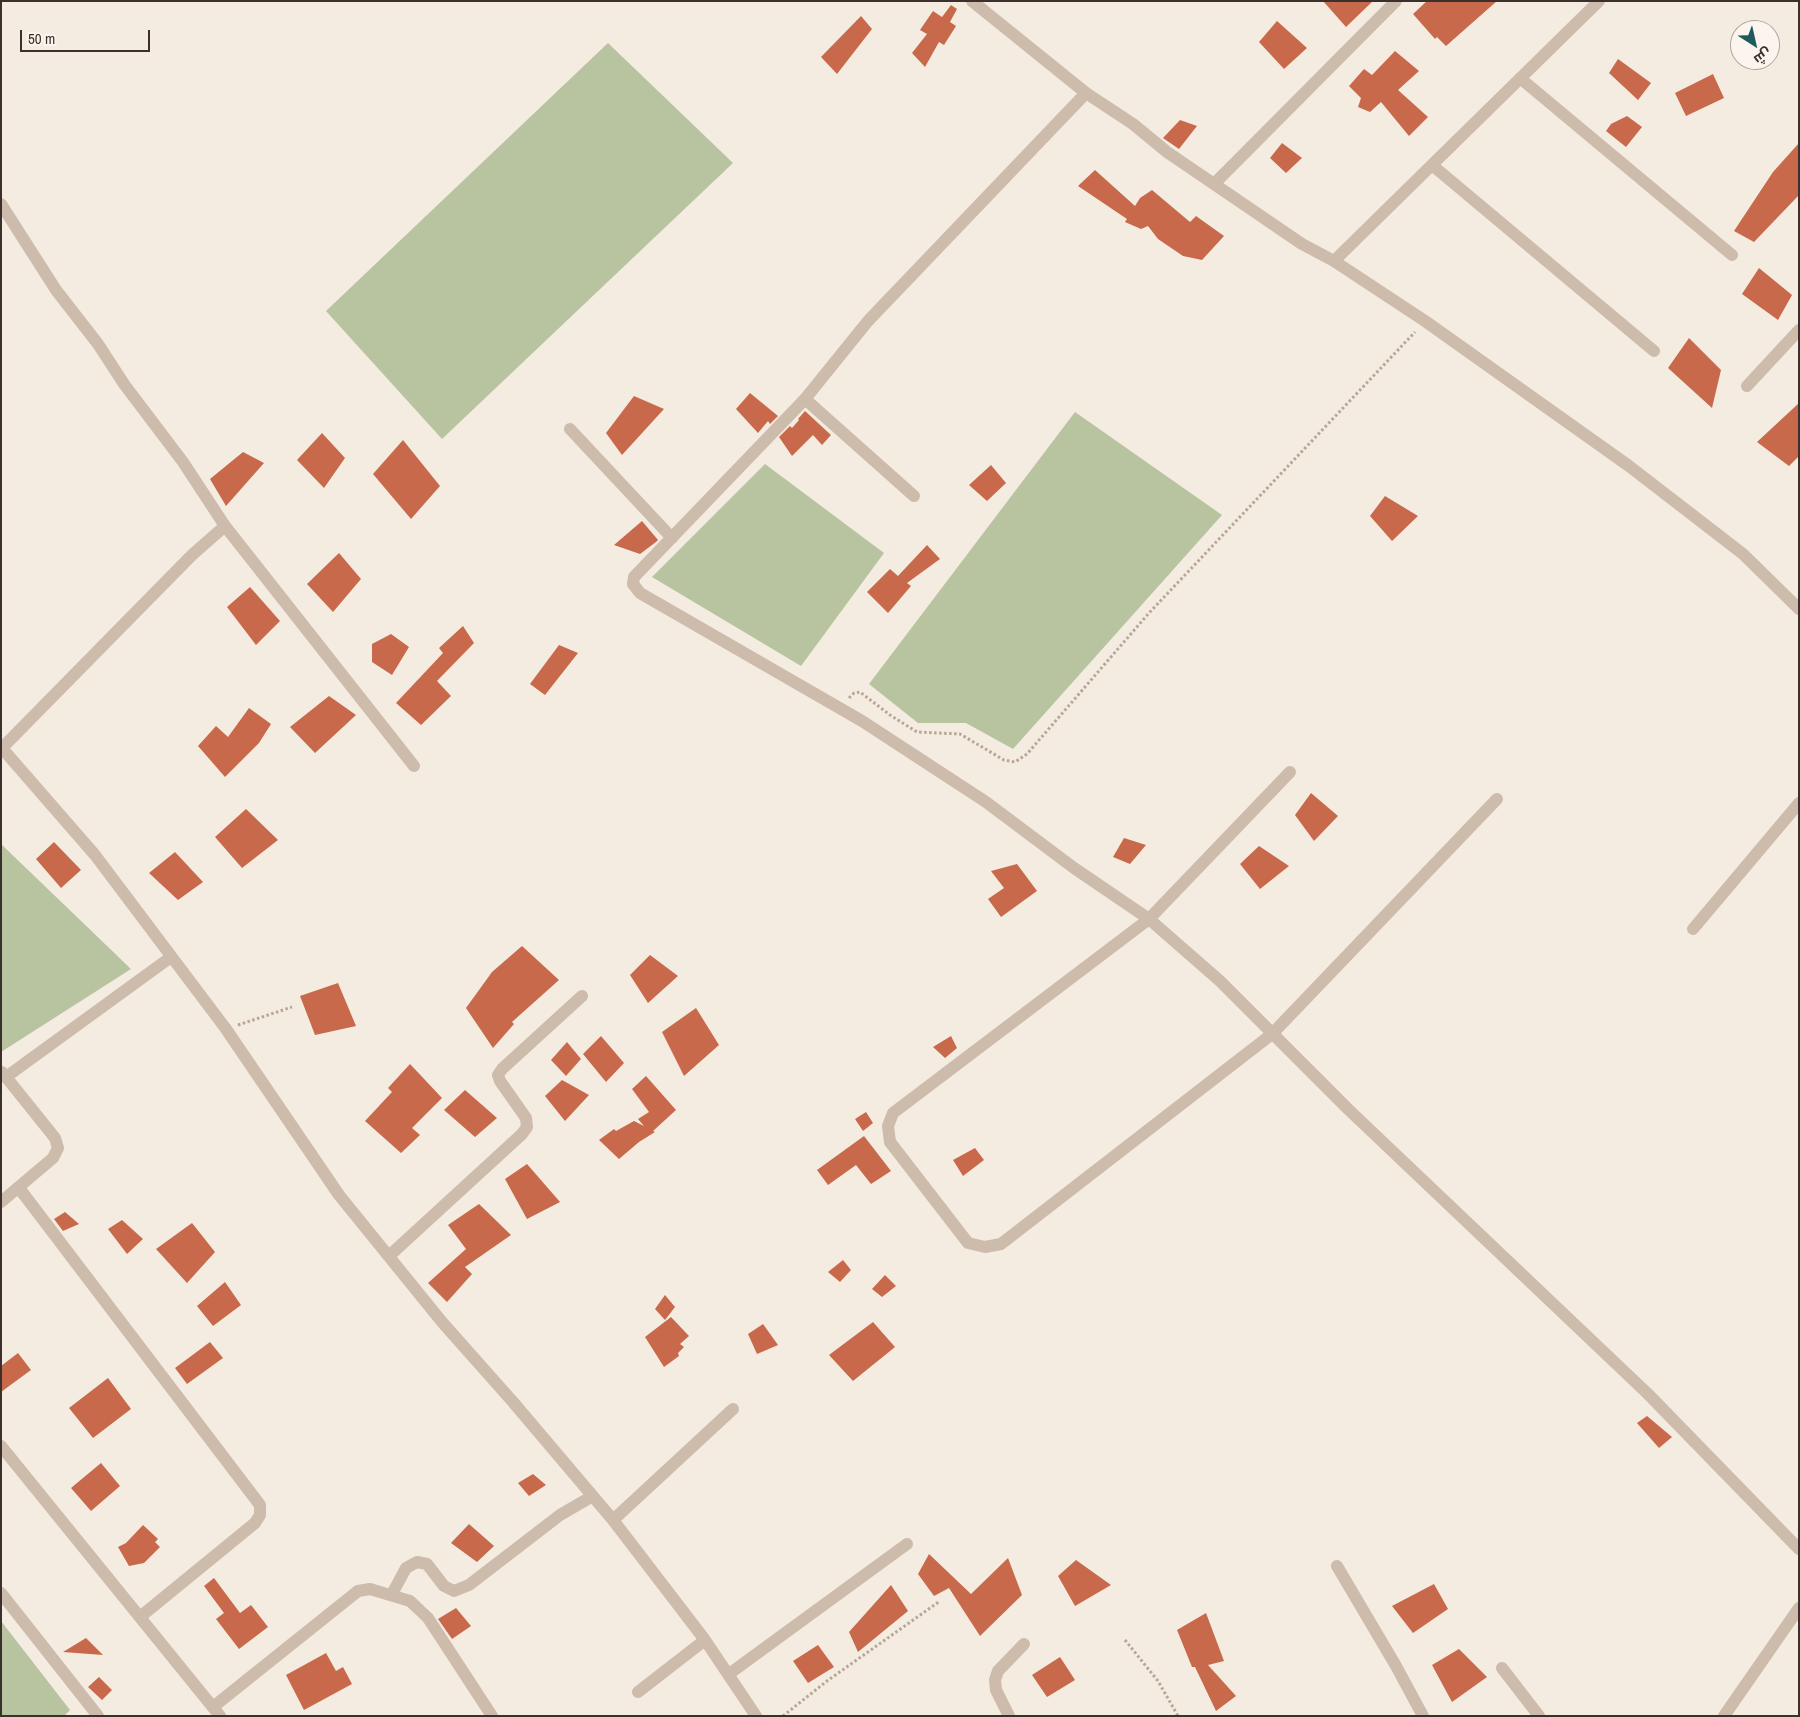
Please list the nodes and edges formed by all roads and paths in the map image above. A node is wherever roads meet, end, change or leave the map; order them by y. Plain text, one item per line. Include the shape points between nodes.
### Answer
1 (972, 1) edge
2 (1396, 1) edge
3 (1599, 1) edge
4 (1520, 78) junction
5 (1086, 93) junction
6 (1432, 165) junction
7 (1215, 183) junction
8 (1, 204) edge
9 (1732, 255) dead end
10 (1334, 261) junction
11 (1425, 321) junction
12 (1799, 330) edge
13 (1654, 351) dead end
14 (1747, 386) dead end
15 (805, 399) junction
16 (570, 429) dead end
17 (914, 496) dead end
18 (225, 526) junction
19 (672, 538) junction
20 (1799, 609) edge
21 (848, 699) dead end
22 (2, 747) edge
23 (414, 766) dead end
24 (1290, 772) dead end
25 (1497, 799) dead end
26 (1799, 803) edge
27 (1149, 919) junction
28 (1693, 929) dead end
29 (172, 957) junction
30 (582, 996) dead end
31 (292, 1007) dead end
32 (226, 1029) junction
33 (1272, 1034) junction
34 (4, 1074) edge
35 (19, 1188) junction
36 (1, 1202) edge
37 (389, 1256) junction
38 (733, 1410) dead end
39 (1, 1446) edge
40 (591, 1497) junction
41 (612, 1520) junction
42 (907, 1544) dead end
43 (1799, 1549) edge
44 (1337, 1566) dead end
45 (1, 1593) edge
46 (392, 1594) junction
47 (940, 1601) dead end
48 (1799, 1608) edge
49 (140, 1617) junction
50 (705, 1640) junction
51 (1125, 1640) dead end
52 (1024, 1644) dead end
53 (1502, 1668) dead end
54 (729, 1674) junction
55 (638, 1692) dead end
56 (216, 1711) edge
57 (1728, 1714) edge
58 (98, 1716) edge
59 (492, 1716) edge
60 (756, 1716) edge
61 (783, 1716) edge
62 (1009, 1716) edge
63 (1178, 1716) edge
64 (1423, 1716) edge
65 (1540, 1716) edge

1 - 5 street
2 - 7 street
3 - 4 street
4 - 6 street
4 - 9 street
5 - 7 street
5 - 15 street via 868,320
6 - 10 street
6 - 13 street
7 - 10 street via 1302,244
8 - 18 street via 56,290 183,462
10 - 11 street
11 - 20 street via 1629,466 1743,554
11 - 21 path via 1150,613 1027,754 1015,762 1004,760 960,734 917,732 860,692
12 - 14 street
15 - 17 street
15 - 19 street
16 - 19 street
18 - 22 street via 192,555
18 - 23 street
19 - 27 street via 634,577 633,584 640,593 862,721 986,802
22 - 29 street via 95,855
24 - 27 street
25 - 33 street
26 - 28 street
27 - 33 street via 1220,981
27 - 33 street via 894,1113 888,1126 890,1142 968,1243 985,1248 1001,1244
29 - 32 street
29 - 34 street
30 - 37 street via 498,1075 526,1118 527,1126 522,1134
31 - 32 path
32 - 37 street via 339,1195
33 - 43 street via 1648,1394
34 - 35 street via 56,1138 58,1148 54,1158
35 - 36 street
35 - 49 street via 260,1505 260,1515 255,1523
37 - 40 street
38 - 41 street
39 - 49 street
40 - 41 street
40 - 46 street via 560,1515 469,1585 454,1591 444,1586 427,1564 417,1562 406,1568
41 - 50 street
42 - 54 street
44 - 64 street
45 - 58 street
46 - 56 street via 370,1589 358,1591
46 - 59 street via 410,1601 428,1618
47 - 61 path
48 - 57 street
49 - 56 street
50 - 54 street
50 - 55 street
51 - 63 path via 1158,1681
52 - 62 street via 998,1671 995,1680 996,1690
53 - 65 street
54 - 60 street

